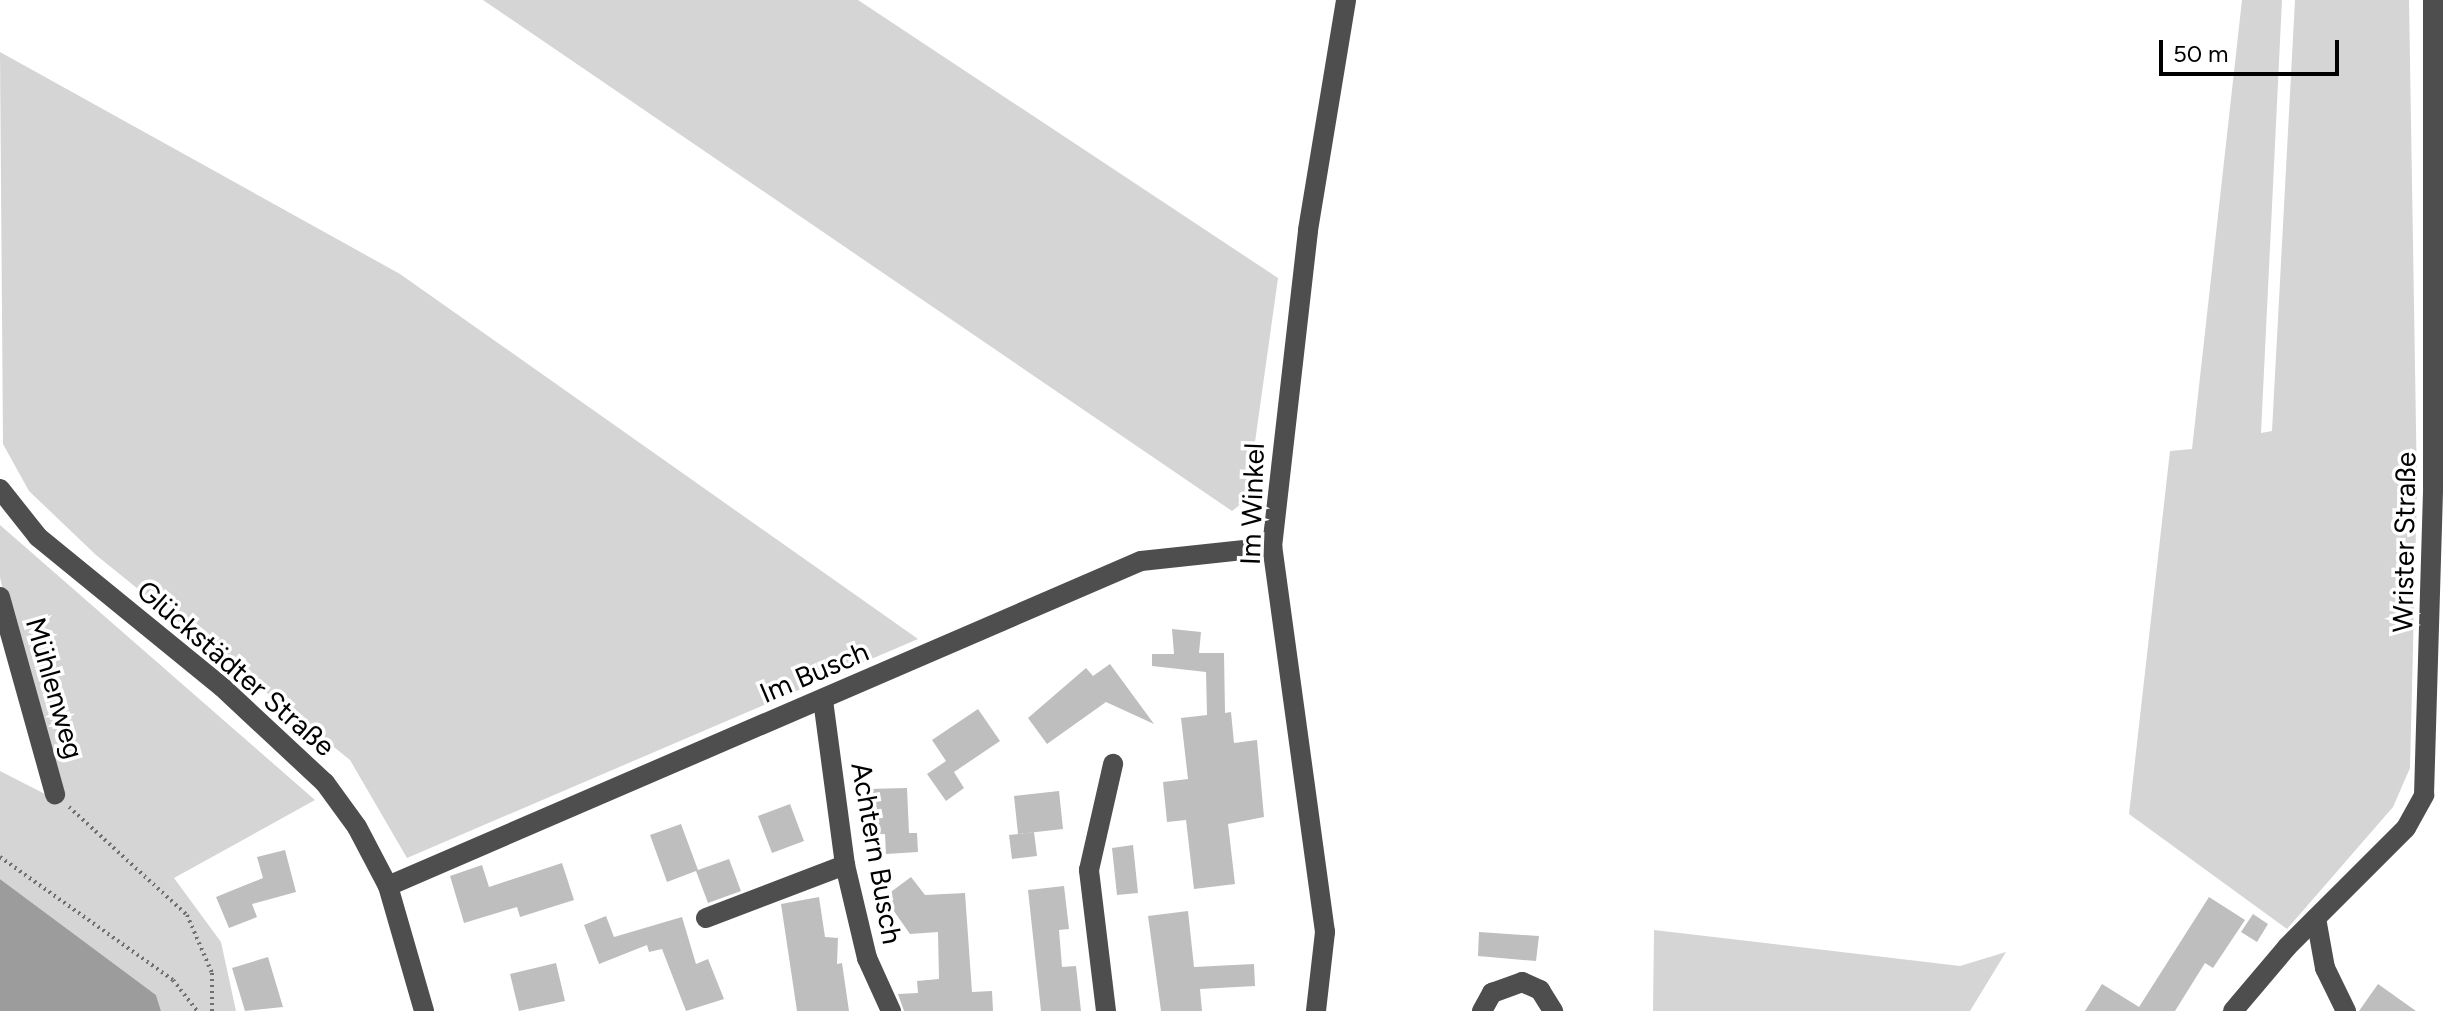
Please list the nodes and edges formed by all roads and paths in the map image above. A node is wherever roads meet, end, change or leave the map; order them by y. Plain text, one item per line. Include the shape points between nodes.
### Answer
1 (1346, 0) edge
2 (2433, 0) edge
3 (0, 489) edge
4 (1272, 547) junction
5 (0, 597) edge
6 (823, 700) junction
7 (1113, 764) dead end
8 (55, 794) joint
9 (0, 857) edge
10 (845, 865) junction
11 (388, 886) junction
12 (706, 918) dead end
13 (2316, 918) junction
14 (197, 1011) edge
15 (212, 1011) edge
16 (424, 1011) edge
17 (891, 1011) edge
18 (1106, 1011) edge
19 (1316, 1011) edge
20 (1482, 1011) edge
21 (1553, 1011) edge
22 (2233, 1011) edge
23 (2346, 1011) edge

1 - 4 street, Im Winkel via 1308,230
2 - 13 street, Wrister Straße via 2433,486 2424,795 2406,828
3 - 11 street, Glückstädter Straße via 38,537 297,754 357,827
4 - 6 street, Im Busch via 1141,561
4 - 19 street, Im Winkel via 1325,932
5 - 8 street, Mühlenweg
6 - 10 street, Achtern Busch
6 - 11 street, Im Busch
7 - 18 street via 1089,870
8 - 15 path via 187,915 212,973
9 - 14 path via 173,980
10 - 12 street
10 - 17 street, Achtern Busch via 867,958
11 - 16 street, Glückstädter Straße
13 - 22 street, Wrister Straße
13 - 23 street via 2325,968
20 - 21 street via 1492,993 1522,982 1540,990

